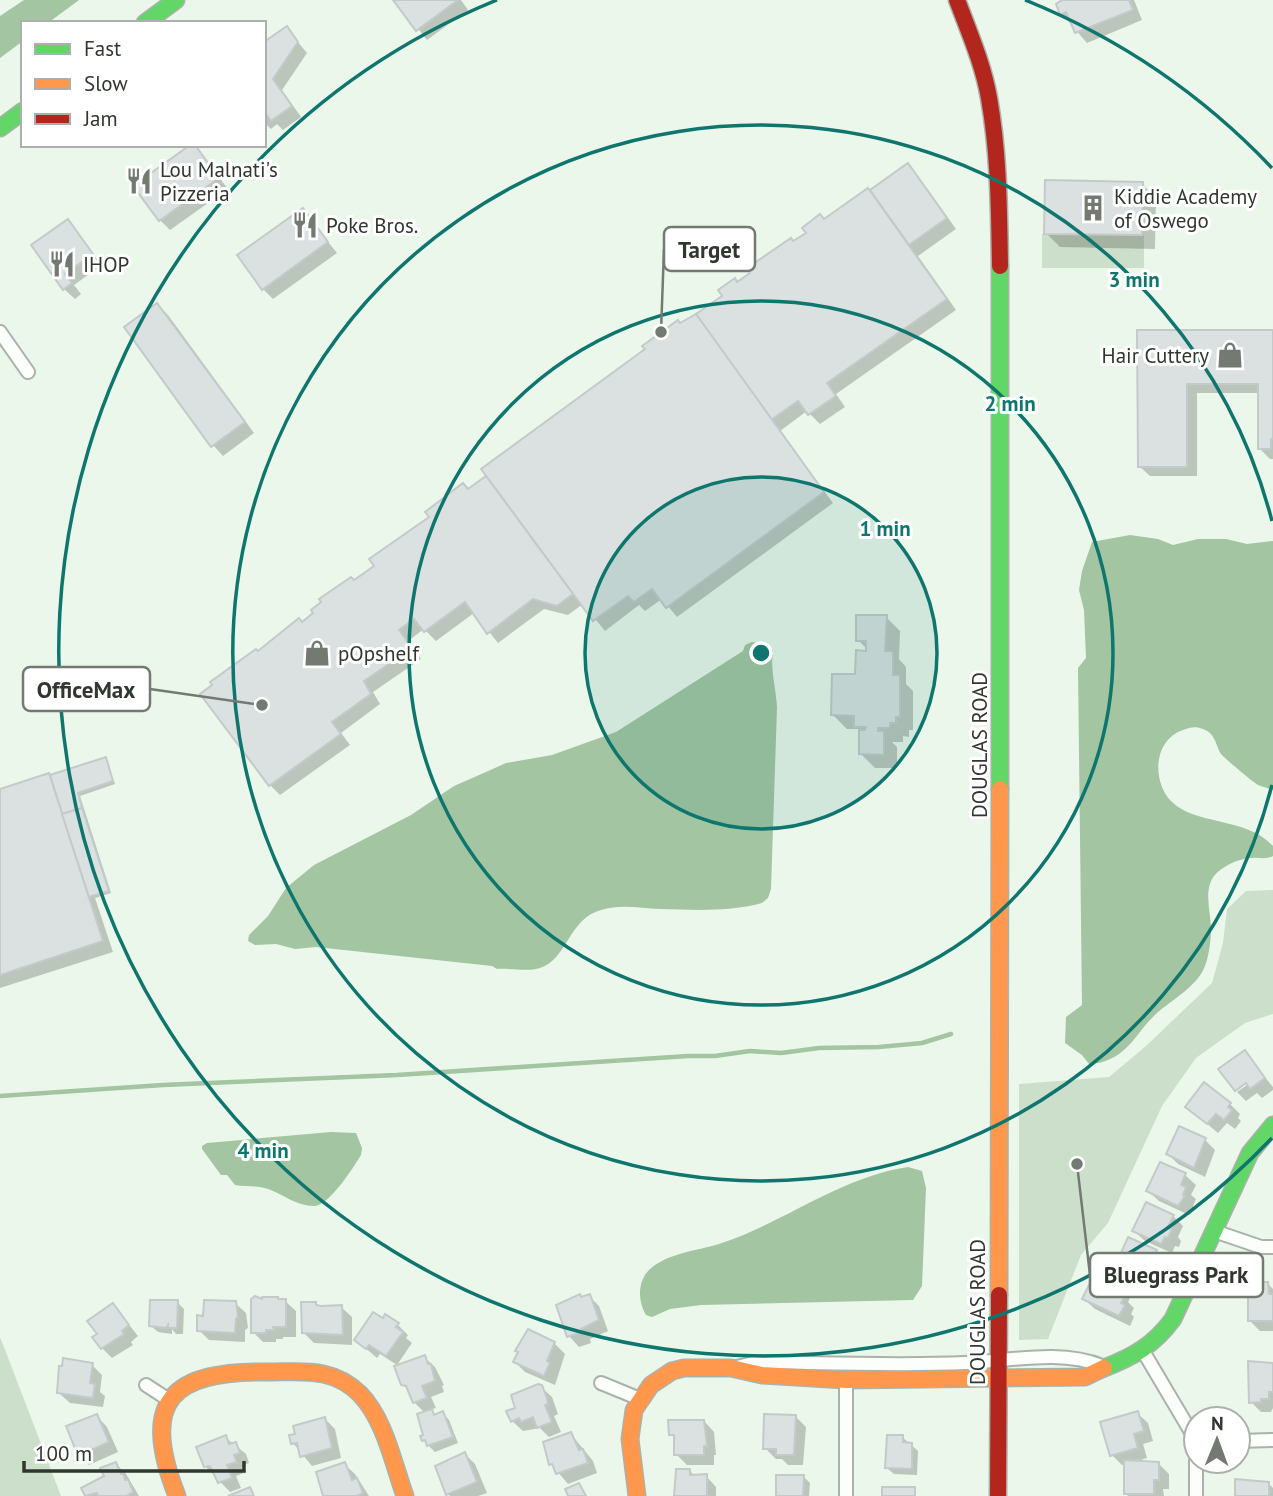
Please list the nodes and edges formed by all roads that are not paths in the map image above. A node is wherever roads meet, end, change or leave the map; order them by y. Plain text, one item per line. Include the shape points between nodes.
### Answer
1 (176, 0) edge
2 (956, 0) edge
3 (148, 21) edge
4 (21, 112) edge
5 (0, 128) edge
6 (0, 332) edge
7 (28, 372) dead end
8 (1273, 1125) edge
9 (1214, 1231) junction
10 (1273, 1247) edge
11 (1143, 1351) junction
12 (998, 1360) junction
13 (1102, 1367) junction
14 (731, 1368) junction
15 (846, 1380) junction
16 (998, 1380) junction
17 (601, 1383) dead end
18 (146, 1385) dead end
19 (640, 1399) junction
20 (169, 1400) junction
21 (1182, 1417) edge
22 (1273, 1440) edge
23 (1252, 1441) edge
24 (1196, 1475) edge
25 (177, 1496) edge
26 (405, 1496) edge
27 (637, 1496) edge
28 (846, 1496) edge
29 (998, 1496) edge
30 (1196, 1496) edge

1 - 3 street
2 - 12 street, DOUGLAS ROAD via 989,96 999,173
4 - 5 street
6 - 7 street
8 - 9 street via 1250,1153
9 - 10 street
9 - 11 street via 1173,1319
11 - 13 street
11 - 21 street
12 - 13 street via 1084,1359
12 - 14 street via 757,1362
12 - 16 street, DOUGLAS ROAD
13 - 16 street via 1086,1377
14 - 15 street via 762,1376
14 - 19 street via 671,1371 651,1384
15 - 16 street
15 - 28 street
16 - 29 street, DOUGLAS ROAD
17 - 19 street
18 - 20 street
19 - 27 street via 631,1431
20 - 25 street via 160,1427 162,1454
20 - 26 street via 190,1382 218,1373 315,1371 345,1383 363,1397 375,1417
22 - 23 street
24 - 30 street

